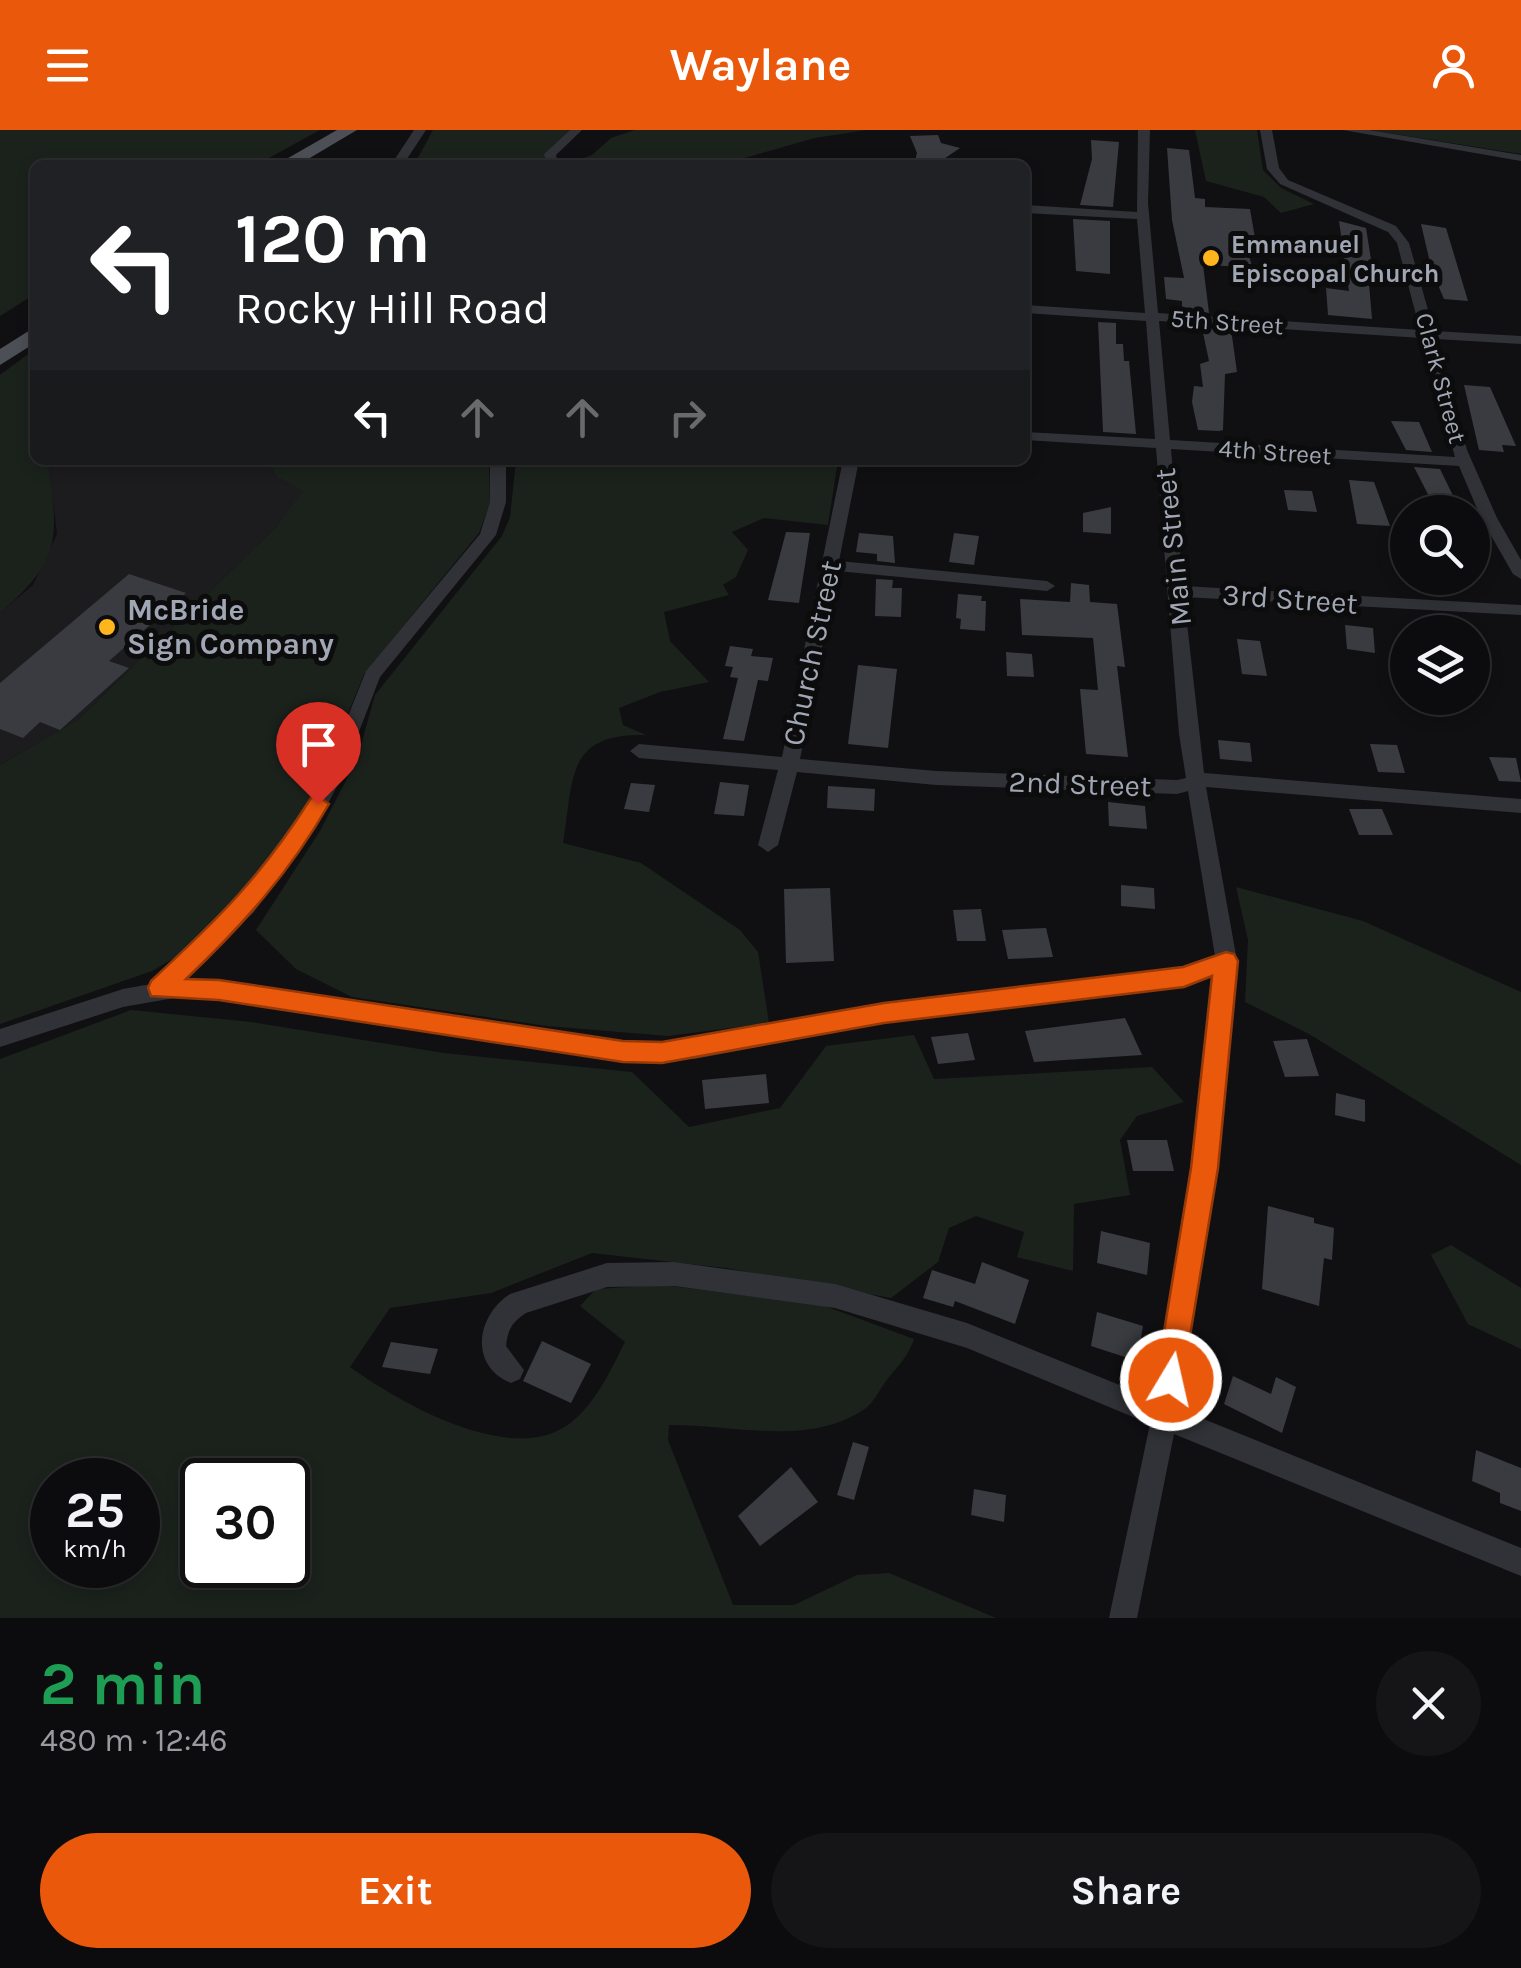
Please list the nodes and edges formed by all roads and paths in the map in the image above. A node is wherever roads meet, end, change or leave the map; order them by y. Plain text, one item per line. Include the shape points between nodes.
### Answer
1 (334, 130) edge
2 (349, 130) edge
3 (420, 130) edge
4 (576, 130) edge
5 (1144, 130) edge
6 (1266, 130) edge
7 (1349, 130) edge
8 (1521, 158) edge
9 (281, 160) edge
10 (294, 160) edge
11 (400, 160) edge
12 (551, 160) edge
13 (1030, 210) edge
14 (1143, 216) junction
15 (1030, 308) edge
16 (30, 315) edge
17 (1150, 317) junction
18 (1430, 334) junction
19 (0, 336) edge
20 (30, 337) edge
21 (1521, 340) edge
22 (0, 359) edge
23 (1030, 436) edge
24 (1162, 445) junction
25 (1464, 462) junction
26 (498, 465) edge
27 (850, 465) edge
28 (830, 565) junction
29 (1521, 574) edge
30 (1047, 586) dead end
31 (1178, 591) junction
32 (1521, 610) edge
33 (639, 752) dead end
34 (789, 764) junction
35 (1194, 781) junction
36 (1521, 806) edge
37 (768, 844) dead end
38 (1226, 961) junction
39 (160, 988) junction
40 (0, 1038) edge
41 (511, 1370) dead end
42 (1165, 1416) junction
43 (1521, 1562) edge
44 (1122, 1613) edge

1 - 9 main road
2 - 10 main road
3 - 11 street
4 - 12 street
5 - 14 street, Main Street
6 - 18 street, Clark Street via 1273,170 1284,182 1398,234
7 - 8 street
13 - 14 street
14 - 17 street, Main Street
15 - 17 street, 5th Street
16 - 19 main road
17 - 18 street, 5th Street
17 - 24 street, Main Street
18 - 21 street, 5th Street
18 - 25 street, Clark Street
20 - 22 main road
23 - 24 street, 4th Street
24 - 25 street, 4th Street
24 - 31 street, Main Street
25 - 29 street, Clark Street
26 - 39 street via 498,502 488,534 372,675 306,826 246,907
27 - 28 street, Church Street
28 - 30 street
28 - 34 street, Church Street
31 - 32 street, 3rd Street
31 - 35 street, Main Street
33 - 34 street, 2nd Street
34 - 35 street, 2nd Street via 979,781 1177,787
34 - 37 street, Church Street
35 - 36 street, 2nd Street
35 - 38 street, Main Street
38 - 39 street via 1184,977 884,1013 662,1053 219,990
38 - 42 street, Main Street via 1204,1168
39 - 40 street
41 - 42 street via 493,1346 505,1312 608,1275 674,1274 871,1305
42 - 43 street
42 - 44 street, Main Street

